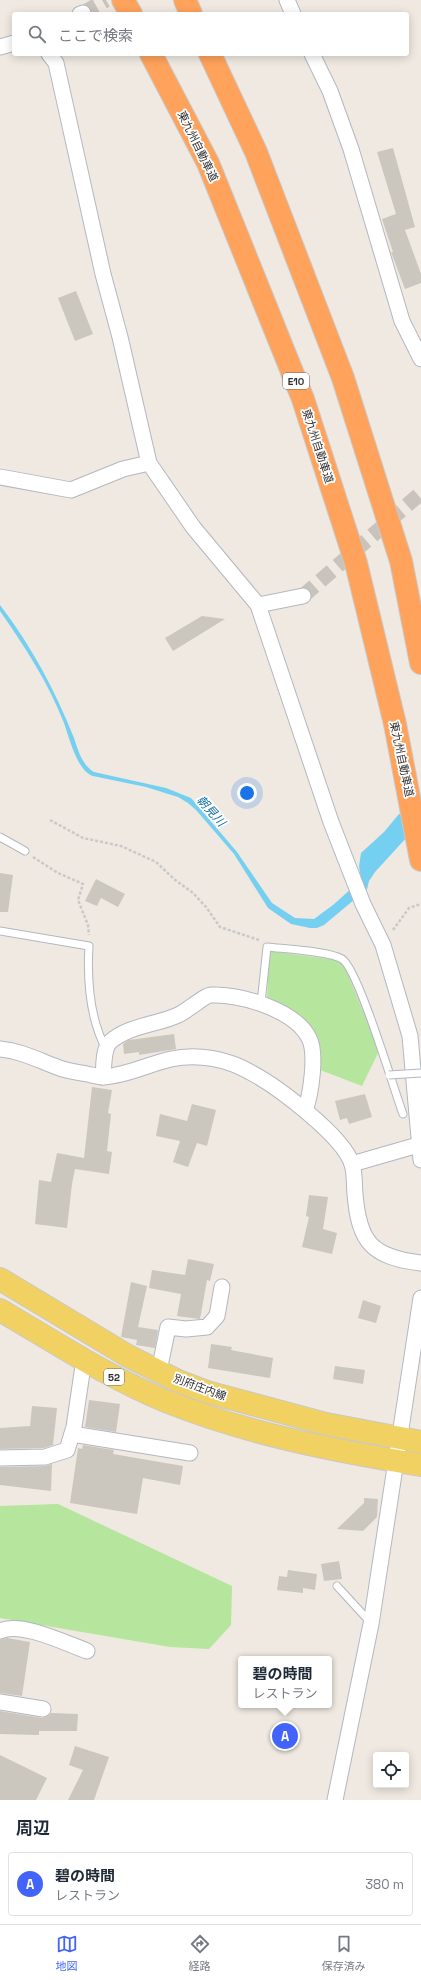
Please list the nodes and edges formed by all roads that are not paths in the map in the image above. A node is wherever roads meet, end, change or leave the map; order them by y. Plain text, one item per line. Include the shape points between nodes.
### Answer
1 (123, 0) edge
2 (185, 0) edge
3 (287, 0) edge
4 (130, 12) edge
5 (190, 12) edge
6 (292, 12) edge
7 (12, 44) edge
8 (0, 47) edge
9 (51, 56) edge
10 (153, 56) edge
11 (211, 56) edge
12 (313, 56) edge
13 (421, 359) edge
14 (149, 464) junction
15 (0, 477) edge
16 (303, 596) tunnel mouth
17 (258, 605) junction
18 (421, 663) edge
19 (0, 837) edge
20 (24, 851) road end
21 (421, 860) edge
22 (0, 931) edge
23 (261, 1003) junction
24 (0, 1048) edge
25 (106, 1049) junction
26 (421, 1073) edge
27 (390, 1075) junction
28 (103, 1077) junction
29 (305, 1110) junction
30 (402, 1114) dead end
31 (418, 1145) junction
32 (421, 1160) edge
33 (352, 1164) junction
34 (421, 1263) edge
35 (0, 1279) edge
36 (222, 1287) dead end
37 (421, 1298) edge
38 (0, 1310) edge
39 (84, 1359) junction
40 (159, 1371) junction
41 (72, 1434) junction
42 (411, 1440) edge
43 (190, 1453) dead end
44 (0, 1458) edge
45 (397, 1461) junction
46 (421, 1465) edge
47 (338, 1586) dead end
48 (371, 1624) junction
49 (0, 1631) edge
50 (87, 1651) dead end
51 (0, 1702) edge
52 (43, 1709) dead end
53 (335, 1800) edge

1 - 4 highway
2 - 5 highway
3 - 6 street
7 - 8 street
9 - 14 street via 56,63
10 - 21 highway, 東九州自動車道 / E10 via 208,163 303,399 356,563 395,724
11 - 18 highway via 256,152 344,378 401,561
12 - 13 street via 330,91 351,149 402,321
14 - 15 street via 123,469 72,490
14 - 17 street via 193,527
16 - 17 street
17 - 31 street via 347,864 383,945 410,1036
19 - 20 lane
22 - 25 lane via 90,946 90,989 96,1026
23 - 25 street via 210,994 176,1016 126,1033 110,1042
23 - 27 lane via 267,947 332,955 343,959 353,972
23 - 29 street via 292,1018 310,1040 310,1097
24 - 28 street via 16,1050 59,1068
25 - 28 street
26 - 27 lane, bridge
27 - 30 lane
28 - 29 street via 172,1059 202,1056 227,1061 249,1071
29 - 33 street via 339,1143
31 - 32 street
31 - 33 street
33 - 34 street via 357,1214 364,1237 377,1250 405,1261
35 - 40 main road, 別府庄内線 / 52 via 128,1356
36 - 40 street via 217,1316 207,1327 168,1327
37 - 42 street
38 - 39 main road, 52
39 - 41 street
39 - 45 main road, 52 via 168,1402 204,1415 339,1451
40 - 42 main road, 別府庄内線 / 52 via 207,1392 326,1424
41 - 43 street
41 - 44 street via 67,1450 45,1457
42 - 45 street
45 - 46 main road, 52
45 - 48 street
47 - 48 lane
48 - 53 street
49 - 50 street via 7,1628 28,1630
51 - 52 street

